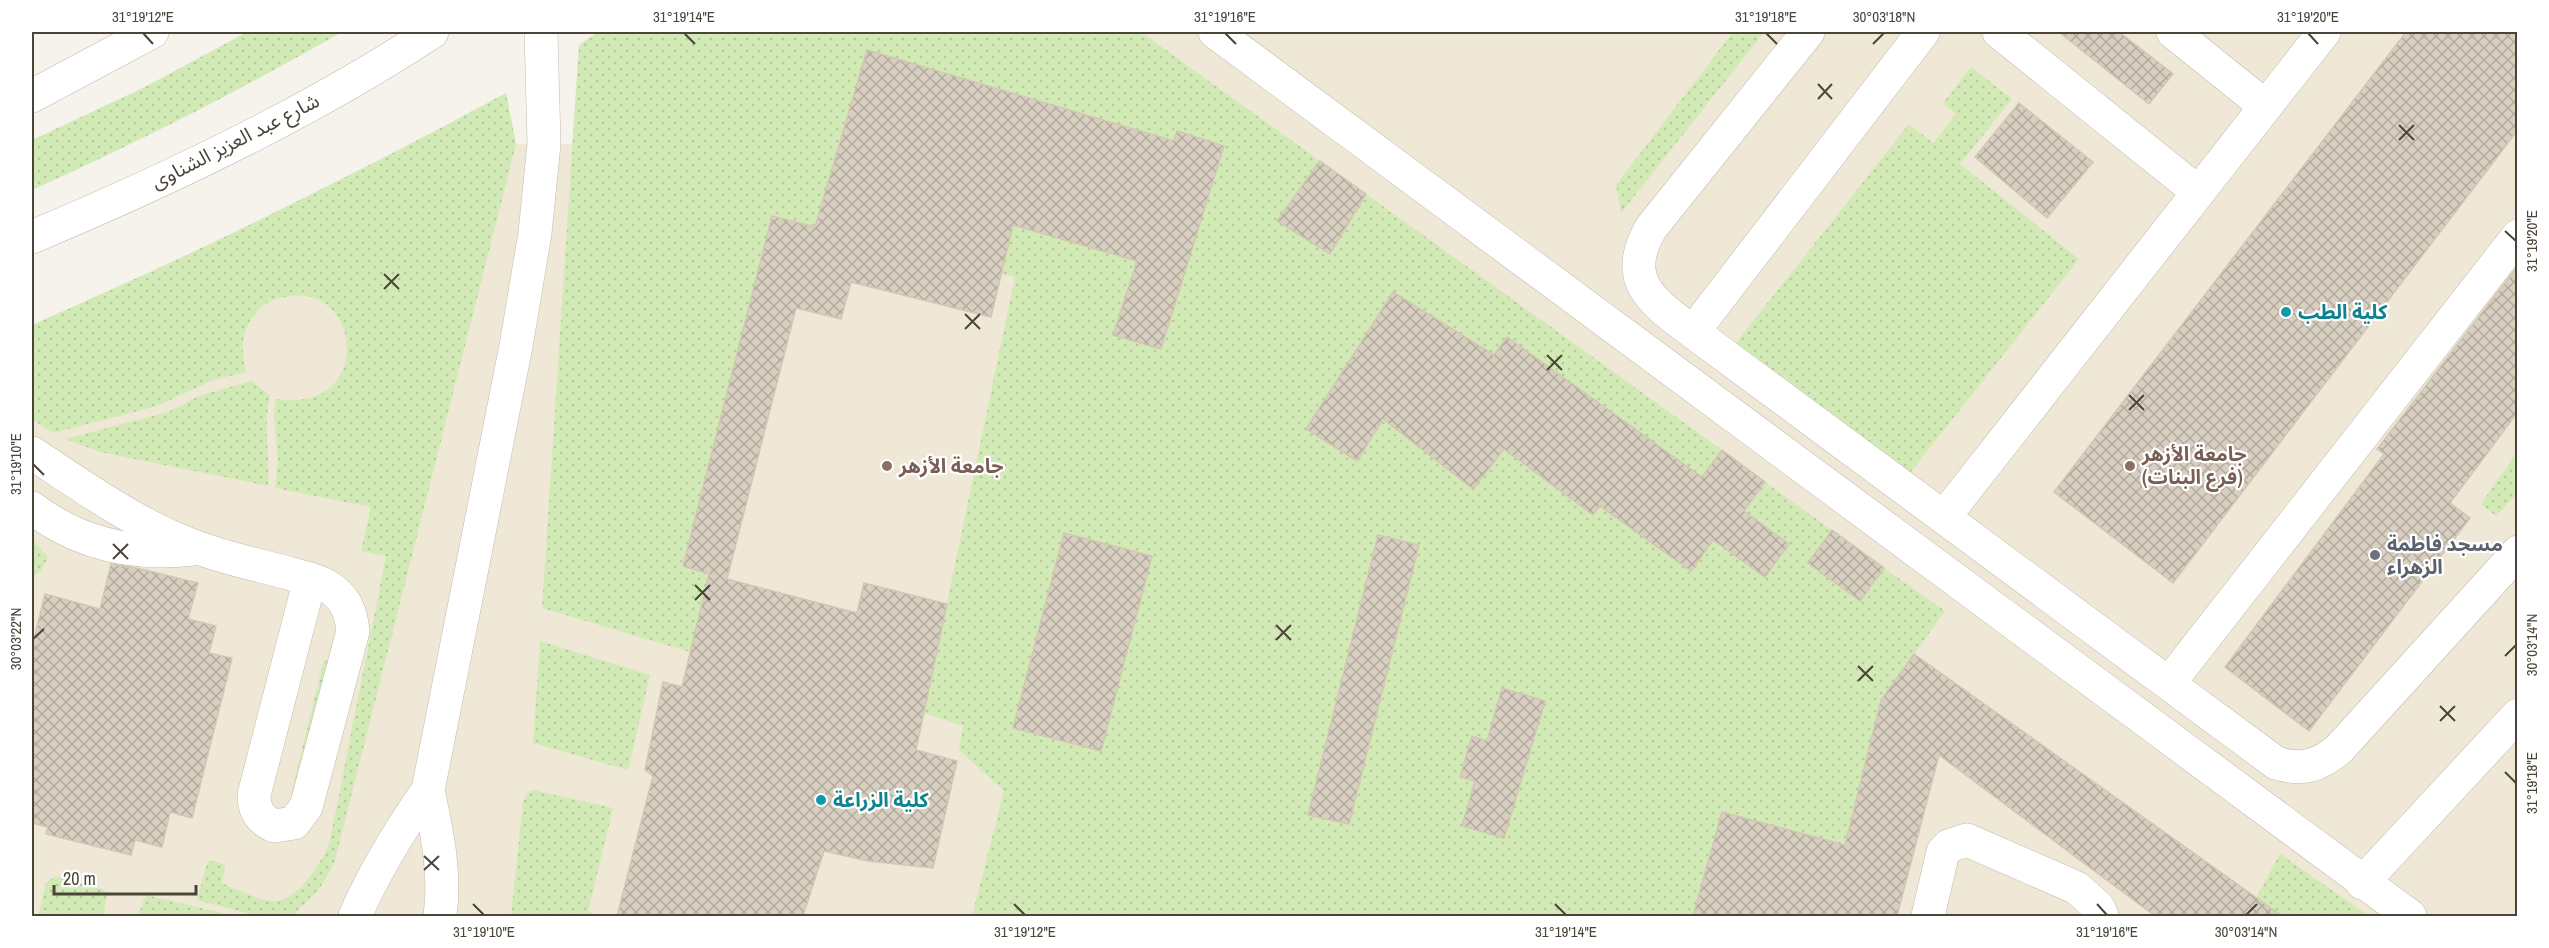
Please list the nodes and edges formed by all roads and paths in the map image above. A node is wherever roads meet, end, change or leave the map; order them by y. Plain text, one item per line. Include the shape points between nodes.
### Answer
1 (152, 32) edge
2 (432, 32) edge
3 (541, 32) edge
4 (1215, 32) edge
5 (1808, 32) edge
6 (1923, 32) edge
7 (1999, 32) edge
8 (2173, 32) edge
9 (2324, 32) edge
10 (32, 96) edge
11 (2265, 106) junction
12 (2198, 192) junction
13 (2517, 236) edge
14 (32, 237) edge
15 (1694, 332) junction
16 (32, 453) edge
17 (32, 508) edge
18 (1944, 517) junction
19 (199, 548) junction
20 (2517, 552) edge
21 (310, 579) junction
22 (2169, 683) junction
23 (2517, 714) edge
24 (428, 790) junction
25 (2362, 883) junction
26 (355, 916) edge
27 (440, 916) edge
28 (1928, 916) edge
29 (2102, 916) edge
30 (2410, 916) edge

1 - 10 street
2 - 14 street, شارع عبد العزيز الشناوى via 346,84 203,159
3 - 24 street via 544,144 535,233
4 - 25 street
5 - 15 street via 1641,244 1640,280 1648,295
6 - 15 street
7 - 12 street
8 - 11 street
9 - 11 street
11 - 12 street
12 - 18 street
13 - 22 street
15 - 18 street
16 - 19 street via 148,525
17 - 19 street via 74,534 104,545 135,551
18 - 22 street
19 - 21 street
20 - 22 street via 2339,749 2307,767 2291,768 2276,763
21 - 21 street via 324,584 346,603 352,631 306,807 294,823 274,826 258,814 254,795
23 - 25 street
24 - 26 street via 396,834
24 - 27 street via 440,845
25 - 30 street
28 - 29 street via 1943,852 1967,840 2077,888

